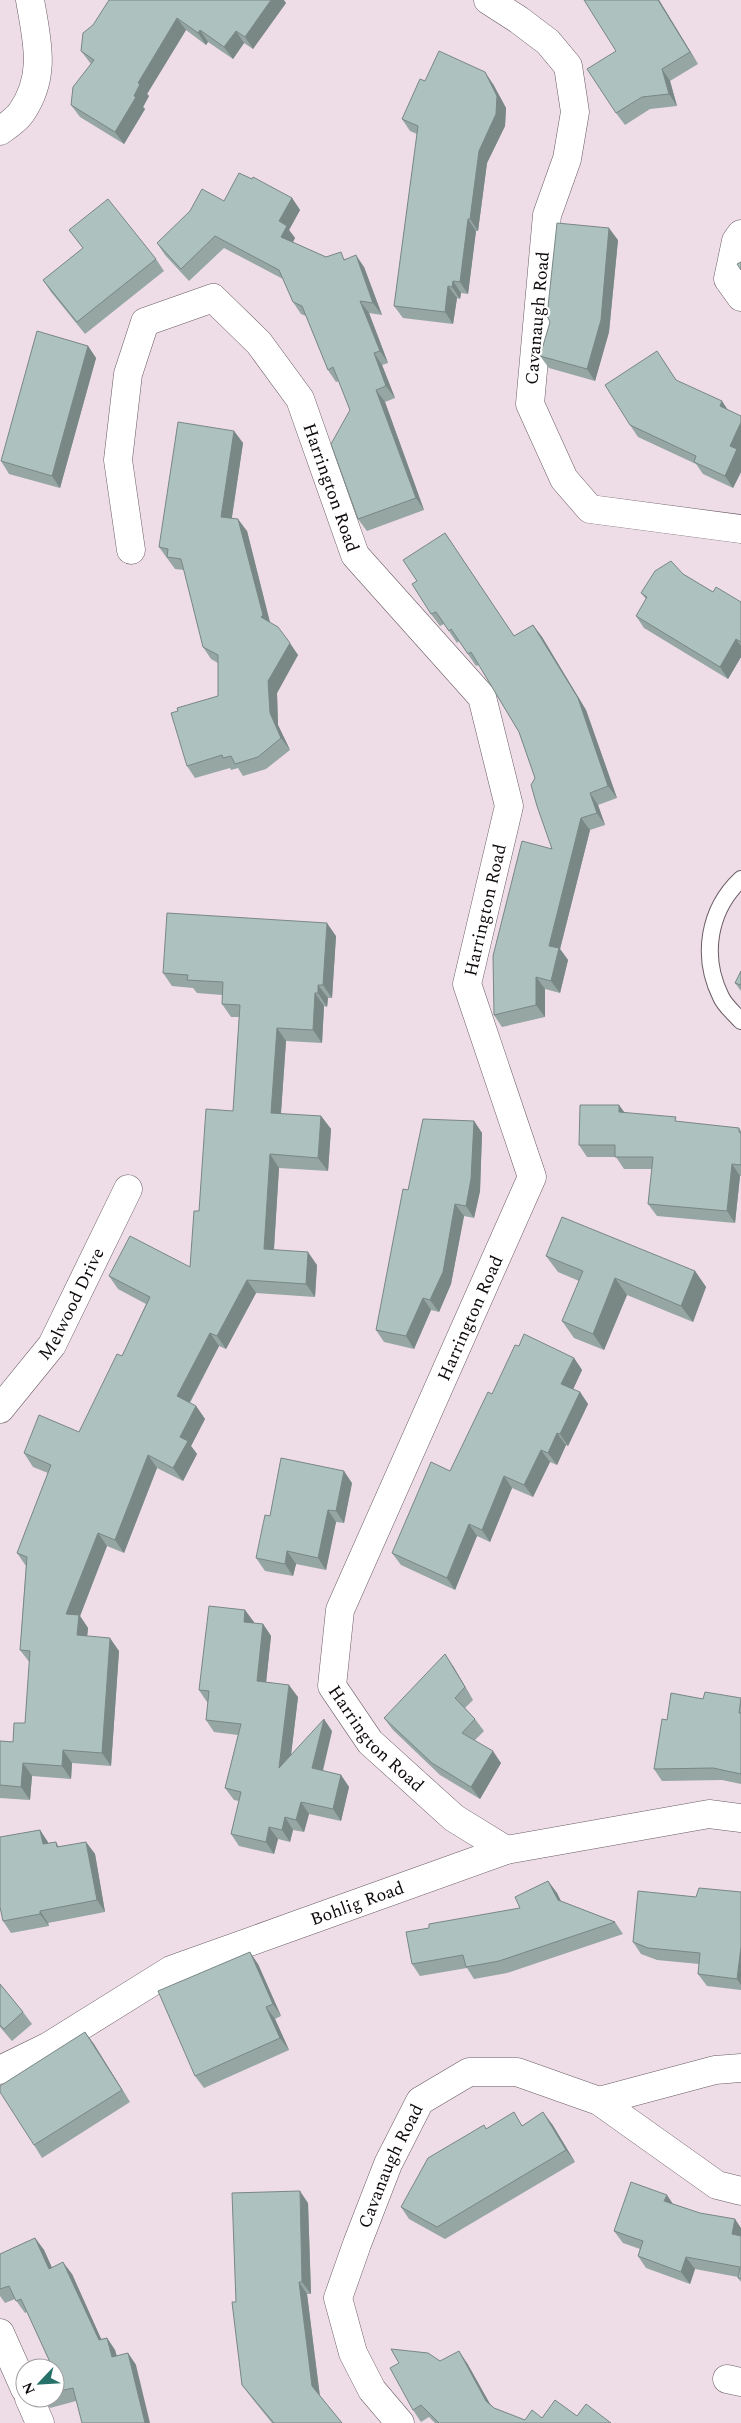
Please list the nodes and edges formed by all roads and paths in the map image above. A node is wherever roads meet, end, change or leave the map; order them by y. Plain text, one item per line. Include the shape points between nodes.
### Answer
1 (30, 0) edge
2 (488, 0) edge
3 (0, 131) edge
4 (741, 234) edge
5 (741, 297) edge
6 (741, 529) edge
7 (131, 550) dead end
8 (741, 879) edge
9 (741, 1021) edge
10 (128, 1189) dead end
11 (0, 1409) edge
12 (741, 1818) edge
13 (506, 1850) junction
14 (741, 2068) edge
15 (0, 2070) edge
16 (599, 2100) junction
17 (741, 2191) edge
18 (0, 2333) edge
19 (15, 2367) edge
20 (33, 2408) edge
21 (40, 2423) edge
22 (400, 2423) edge

1 - 3 street via 39,51 36,84 20,115
2 - 6 street, Cavanaugh Road via 548,42 568,66 575,112 567,159 547,215 530,404 564,478 590,509
4 - 5 street via 736,241 728,279
7 - 13 street, Harrington Road via 118,460 128,374 145,322 213,298 259,343 300,398 355,556 482,697 509,806 467,984 532,1177 340,1610 332,1686 370,1742 454,1818
8 - 9 lane via 730,890 714,920 709,961 721,998
10 - 11 street, Melwood Drive via 52,1345
12 - 13 street, Bohlig Road via 709,1814
13 - 15 street, Bohlig Road via 171,1970 49,2046
14 - 16 street via 715,2070
16 - 17 street, Cavanaugh Road via 717,2185
16 - 22 street, Cavanaugh Road via 517,2072 469,2072 420,2101 388,2164 338,2298 353,2353 372,2390
18 - 19 street
20 - 21 street

